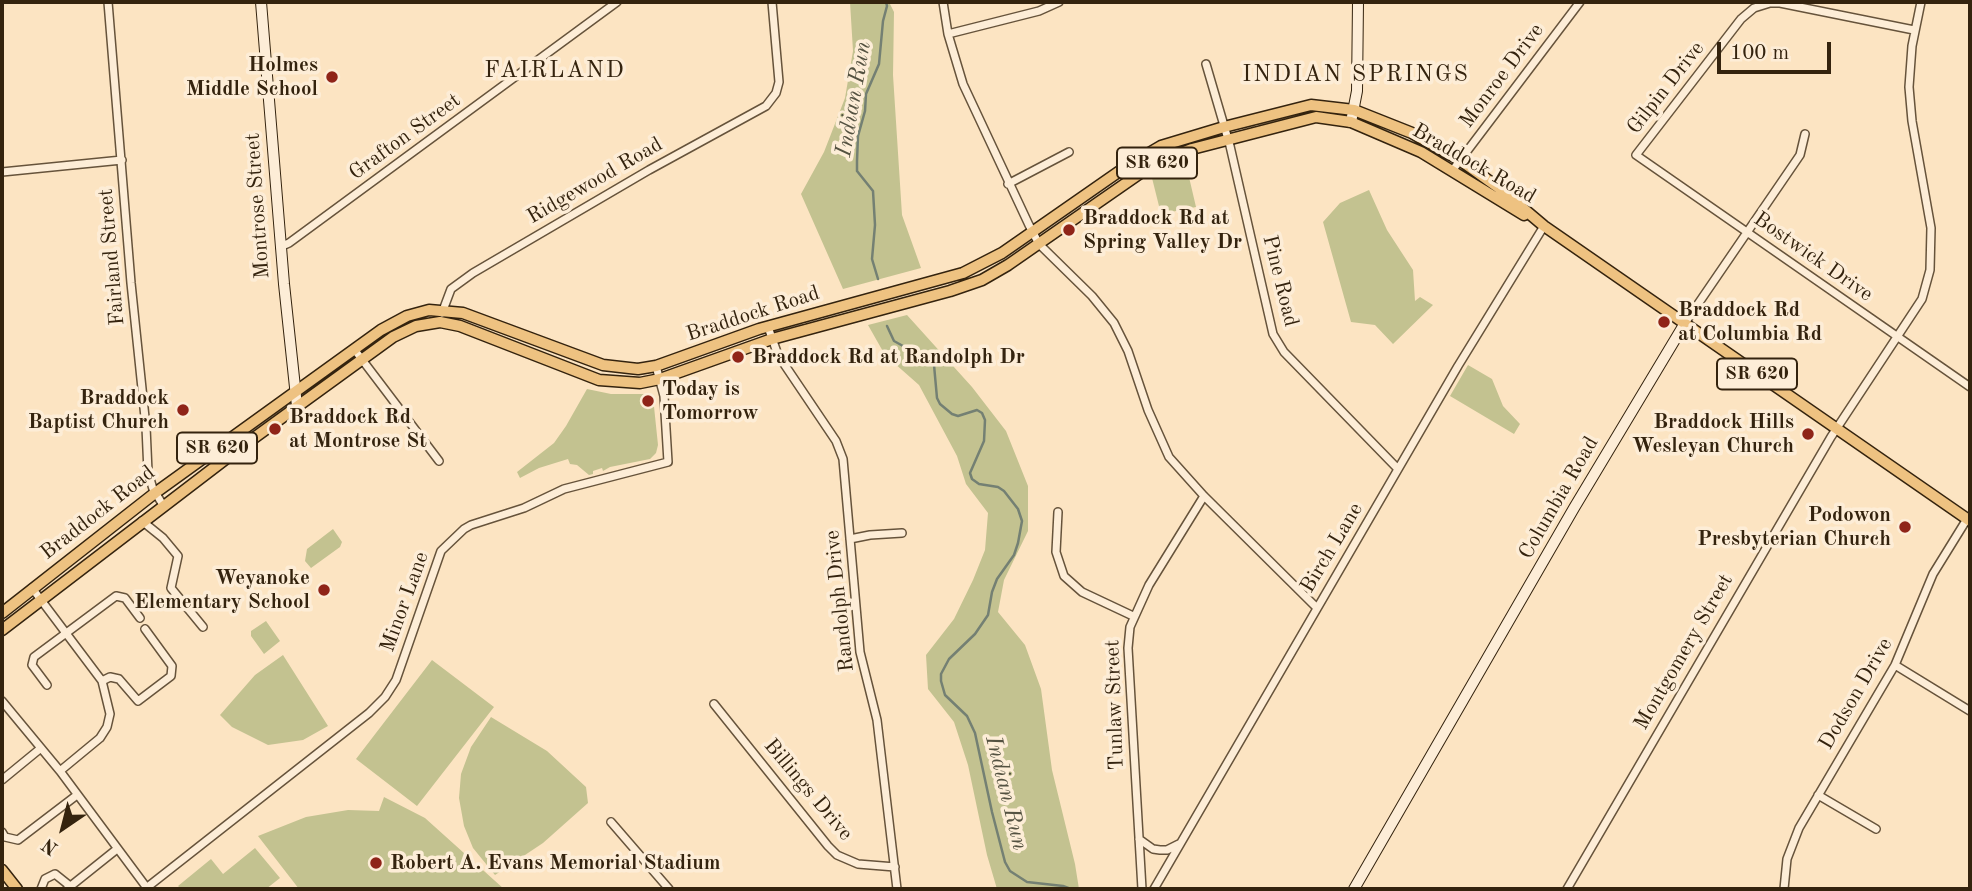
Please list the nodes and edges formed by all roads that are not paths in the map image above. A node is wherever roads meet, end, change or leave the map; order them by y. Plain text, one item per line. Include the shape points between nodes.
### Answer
1 (108, 2) edge
2 (261, 2) edge
3 (617, 2) edge
4 (772, 2) edge
5 (943, 2) edge
6 (1059, 2) edge
7 (1357, 2) edge
8 (1580, 2) edge
9 (1921, 2) edge
10 (1806, 5) edge
11 (1914, 30) junction
12 (948, 34) junction
13 (1206, 64) dead end
14 (1354, 110) junction
15 (1352, 122) junction
16 (1224, 127) junction
17 (1805, 134) dead end
18 (1228, 139) junction
19 (1069, 152) dead end
20 (1636, 155) joint
21 (122, 160) junction
22 (1460, 160) junction
23 (1452, 171) junction
24 (2, 172) edge
25 (1009, 184) junction
26 (1544, 226) junction
27 (1747, 232) junction
28 (1033, 233) junction
29 (1039, 244) junction
30 (280, 247) junction
31 (443, 310) junction
32 (440, 322) junction
33 (1685, 323) junction
34 (768, 327) junction
35 (1898, 337) junction
36 (772, 339) junction
37 (354, 349) junction
38 (362, 360) junction
39 (656, 366) junction
40 (660, 379) junction
41 (1970, 387) edge
42 (295, 392) junction
43 (297, 406) junction
44 (1836, 428) junction
45 (439, 460) dead end
46 (1398, 469) junction
47 (155, 493) junction
48 (1204, 496) junction
49 (163, 505) junction
50 (1058, 512) dead end
51 (1969, 520) edge
52 (142, 521) junction
53 (902, 533) dead end
54 (850, 540) junction
55 (33, 588) junction
56 (40, 599) junction
57 (1317, 608) junction
58 (2, 613) edge
59 (1133, 616) junction
60 (140, 618) dead end
61 (203, 627) dead end
62 (145, 629) dead end
63 (2, 630) edge
64 (65, 634) junction
65 (1895, 665) junction
66 (102, 681) junction
67 (47, 685) dead end
68 (2, 701) edge
69 (714, 704) dead end
70 (1970, 711) edge
71 (41, 748) junction
72 (60, 771) junction
73 (2, 779) edge
74 (77, 795) junction
75 (1818, 795) junction
76 (611, 822) dead end
77 (1876, 829) dead end
78 (2, 832) edge
79 (1139, 839) junction
80 (1182, 841) junction
81 (117, 849) junction
82 (895, 867) junction
83 (2, 870) edge
84 (68, 888) edge
85 (146, 888) edge
86 (17, 889) edge
87 (41, 889) edge
88 (669, 889) edge
89 (898, 889) edge
90 (1142, 889) edge
91 (1154, 889) edge
92 (1354, 889) edge
93 (1567, 889) edge
94 (1784, 889) edge

1 - 21 street, Fairland Street
2 - 30 street, Montrose Street
3 - 30 street, Grafton Street
4 - 31 street, Ridgewood Road via 779,82 766,106 473,273 450,289
5 - 12 street
6 - 12 street
7 - 14 street
8 - 22 street, Monroe Drive
9 - 11 street, Montgomery Street
10 - 11 street, Gilpin Drive
10 - 20 street, Gilpin Drive via 1770,3 1748,12
11 - 35 street, Montgomery Street via 1910,105 1932,253 1922,299
12 - 25 street via 963,84
13 - 16 street, Pine Road
14 - 15 street
14 - 16 main road, Braddock Road / SR 620 via 1311,105
14 - 22 main road, Braddock Road / SR 620 via 1412,133
15 - 18 main road, Braddock Road / SR 620 via 1316,117
15 - 23 main road, Braddock Road / SR 620
16 - 18 street, Pine Road
16 - 28 main road, Braddock Road / SR 620 via 1144,155
17 - 27 street, Columbia Road via 1800,155
18 - 29 main road, Braddock Road / SR 620 via 1174,155 1142,172
18 - 46 street, Pine Road via 1273,334 1284,352
19 - 25 street
20 - 27 street, Bostwick Drive
21 - 24 street
21 - 47 street, Fairland Street via 148,472
22 - 23 street, Monroe Drive
22 - 26 main road, Braddock Road / SR 620
23 - 26 main road, Braddock Road / SR 620
25 - 28 street
26 - 33 main road, Braddock Road / SR 620
26 - 46 street, Birch Lane
27 - 33 street, Columbia Road
27 - 35 street, Bostwick Drive
28 - 29 street
28 - 34 main road, Braddock Road / SR 620 via 963,272
29 - 36 main road, Braddock Road / SR 620 via 997,272 966,285
29 - 48 street via 1114,323 1161,442
30 - 42 street, Montrose Street
31 - 32 street, Ridgewood Road
31 - 37 main road, Braddock Road / SR 620 via 393,322
31 - 39 main road, Braddock Road / SR 620 via 477,317 603,365
32 - 38 main road, Braddock Road / SR 620 via 406,330
32 - 40 main road, Braddock Road / SR 620 via 599,380
33 - 44 main road, Braddock Road / SR 620
33 - 92 street, Columbia Road
34 - 36 street, Randolph Drive
34 - 39 main road, Braddock Road / SR 620
35 - 41 street, Bostwick Drive
35 - 44 street, Montgomery Street
36 - 40 main road, Braddock Road / SR 620
36 - 54 street, Randolph Drive via 786,369 841,452
37 - 38 street
37 - 42 main road, Braddock Road / SR 620
38 - 43 main road, Braddock Road / SR 620
38 - 45 street
39 - 40 street, Minor Lane
40 - 85 street, Minor Lane via 668,462 564,489 512,513 471,525 447,544 396,680 385,697
42 - 43 street, Montrose Street
42 - 47 main road, Braddock Road / SR 620
43 - 49 main road, Braddock Road / SR 620
44 - 51 main road, Braddock Road / SR 620
44 - 93 street, Montgomery Street
46 - 57 street, Birch Lane
47 - 49 street, Fairland Street
47 - 55 main road, Braddock Road / SR 620
48 - 57 street
48 - 59 street, Tunlaw Street
49 - 52 main road, Braddock Road / SR 620
50 - 59 street via 1056,552 1064,576 1082,592
51 - 65 street, Dodson Drive via 1933,574
52 - 56 main road, Braddock Road / SR 620
52 - 61 street via 178,556 172,588
53 - 54 street
54 - 82 street, Randolph Drive via 860,652 877,720
55 - 56 street
55 - 58 main road, Braddock Road / SR 620
56 - 63 main road, Braddock Road / SR 620
56 - 64 street
57 - 80 street, Birch Lane
59 - 79 street, Tunlaw Street via 1128,648
60 - 64 street via 125,598 116,596
62 - 66 street via 172,666 171,676 138,701 119,679
64 - 66 street
64 - 67 street via 34,657 32,665
65 - 70 street
65 - 75 street, Dodson Drive
66 - 72 street via 110,714 107,727
68 - 71 street
69 - 82 street, Billings Drive via 828,846 858,864
71 - 72 street
71 - 73 street
72 - 74 street
74 - 78 street via 18,840
74 - 81 street
75 - 77 street
75 - 94 street, Dodson Drive via 1791,845
76 - 88 street
79 - 80 street via 1160,850
79 - 90 street, Tunlaw Street
80 - 91 street, Birch Lane
81 - 84 street
81 - 85 street
82 - 89 street, Randolph Drive
83 - 86 main road
84 - 87 street via 55,874 45,879

